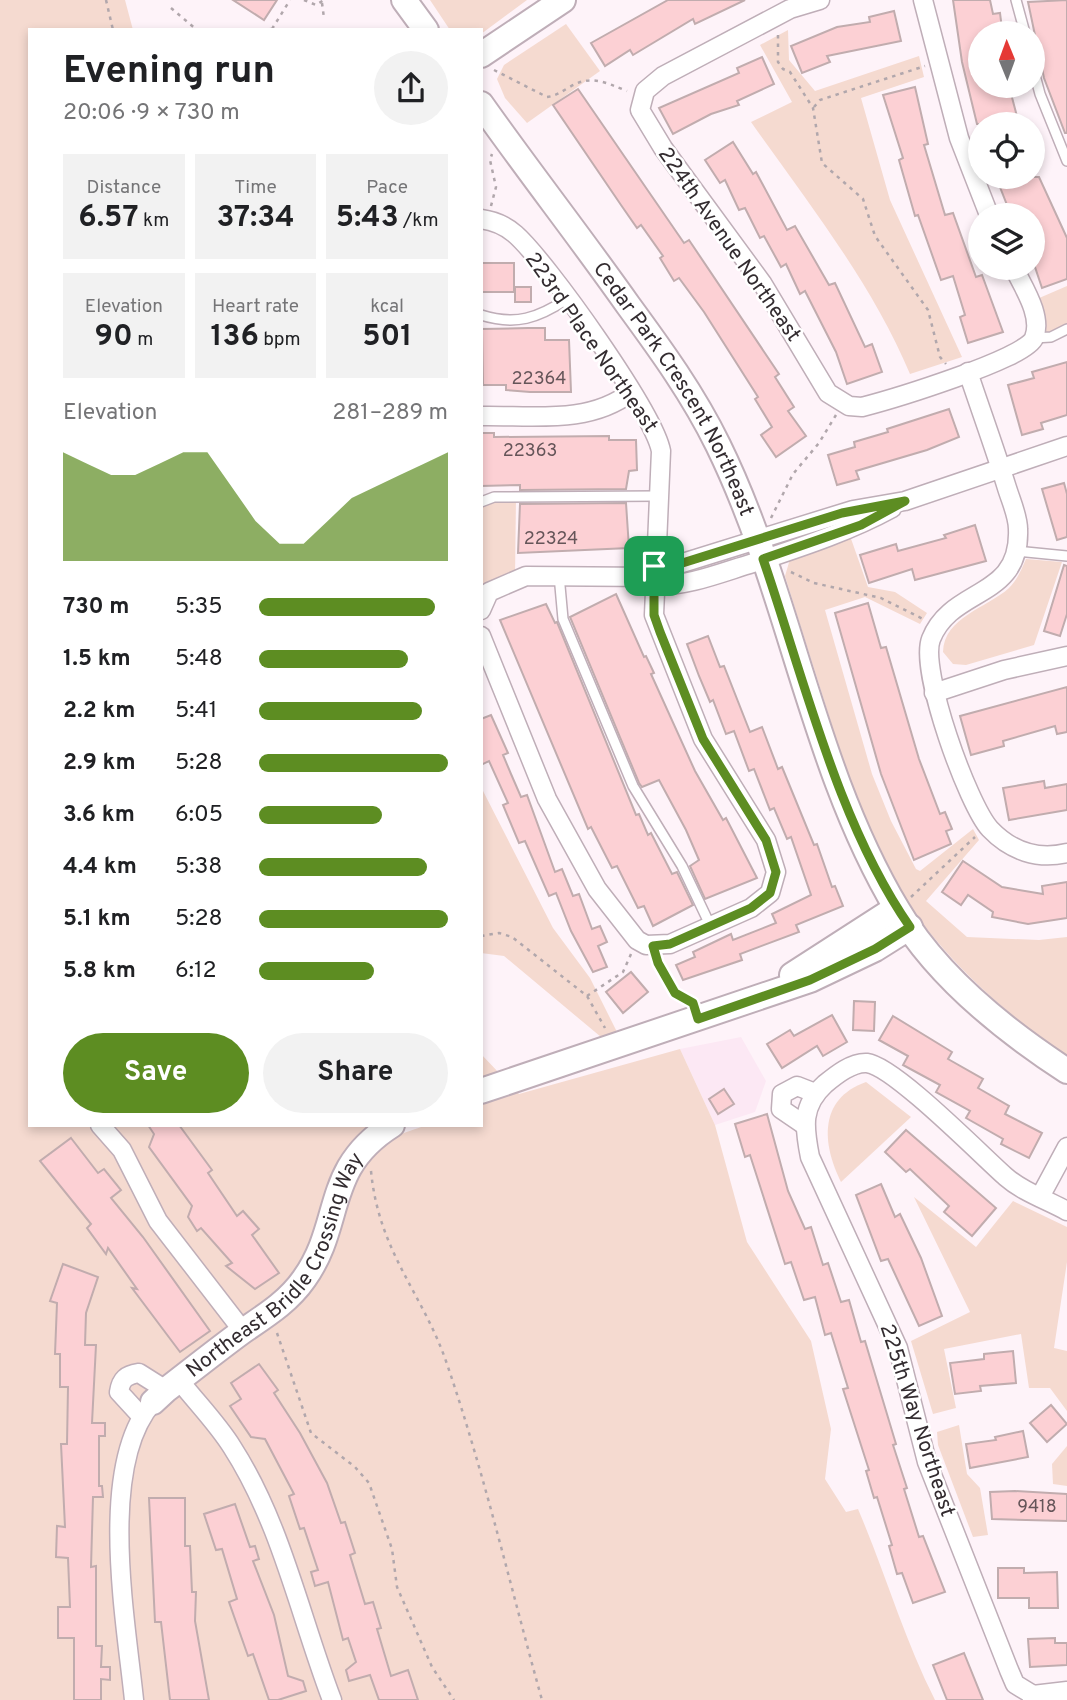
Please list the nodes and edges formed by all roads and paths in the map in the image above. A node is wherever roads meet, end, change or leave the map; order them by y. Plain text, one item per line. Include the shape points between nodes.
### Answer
1 (106, 0) edge
2 (290, 0) edge
3 (304, 0) edge
4 (404, 0) edge
5 (562, 0) edge
6 (820, 0) edge
7 (923, 0) edge
8 (1016, 0) edge
9 (323, 2) edge
10 (788, 5) edge
11 (171, 8) dead end
12 (324, 18) dead end
13 (773, 18) junction
14 (1021, 21) edge
15 (113, 28) edge
16 (195, 28) edge
17 (273, 28) edge
18 (425, 28) edge
19 (938, 61) junction
20 (488, 62) edge
21 (1042, 98) edge
22 (642, 104) junction
23 (483, 107) edge
24 (813, 108) junction
25 (492, 154) dead end
26 (1067, 161) edge
27 (984, 203) edge
28 (485, 219) edge
29 (1019, 280) edge
30 (567, 299) junction
31 (483, 315) edge
32 (1067, 329) edge
33 (1034, 338) junction
34 (962, 374) junction
35 (631, 392) junction
36 (846, 405) junction
37 (483, 416) edge
38 (1067, 446) edge
39 (1001, 469) junction
40 (657, 496) junction
41 (483, 502) edge
42 (760, 549) junction
43 (1014, 551) junction
44 (1067, 556) edge
45 (791, 572) dead end
46 (559, 575) junction
47 (654, 576) junction
48 (485, 589) edge
49 (925, 620) dead end
50 (483, 641) edge
51 (1067, 656) edge
52 (934, 692) junction
53 (977, 835) dead end
54 (1067, 853) edge
55 (906, 911) junction
56 (710, 927) junction
57 (483, 936) edge
58 (645, 943) junction
59 (587, 996) junction
60 (698, 1019) junction
61 (610, 1037) dead end
62 (1067, 1071) edge
63 (483, 1090) edge
64 (815, 1093) junction
65 (803, 1124) junction
66 (102, 1127) edge
67 (389, 1127) edge
68 (365, 1145) junction
69 (1067, 1147) edge
70 (1040, 1197) junction
71 (1064, 1203) edge
72 (276, 1329) dead end
73 (243, 1331) junction
74 (160, 1397) junction
75 (1067, 1691) edge
76 (1033, 1697) edge
77 (134, 1700) edge
78 (332, 1700) edge
79 (454, 1700) edge
80 (542, 1700) edge

1 - 15 path
2 - 17 path
3 - 9 path via 316,5
4 - 18 street
5 - 20 street
6 - 10 street
7 - 19 street
8 - 14 lane
9 - 12 path
10 - 13 street
11 - 16 path
13 - 22 street via 663,76 650,85
13 - 24 path via 780,47 778,62
19 - 24 path via 820,100
19 - 27 street via 959,138
20 - 22 path via 547,97 594,78
21 - 26 lane
22 - 36 street, 224th Avenue Northeast via 663,148 762,283 828,393
23 - 42 street, Cedar Park Crescent Northeast via 690,390 730,470
24 - 34 path via 822,163 863,200 875,236 928,310 940,357
25 - 28 path via 496,187
28 - 30 street, 223rd Place Northeast via 515,234
29 - 33 street via 1034,315
30 - 31 lane via 534,318 507,321
30 - 35 street, 223rd Place Northeast
32 - 33 lane via 1051,337
33 - 34 street via 1014,356
34 - 36 street via 872,404
34 - 39 street
35 - 37 street via 590,413
35 - 40 street, 223rd Place Northeast via 658,436
36 - 42 path via 788,482
38 - 39 street
39 - 42 street via 905,501 861,525
39 - 43 street via 1018,529
40 - 41 lane via 505,497
40 - 47 street, 223rd Place Northeast
42 - 47 street via 689,583
42 - 55 street, Cedar Park Crescent Northeast via 842,791
43 - 44 lane
43 - 52 street via 1009,572 1001,581 960,604 937,626 928,658
45 - 49 path via 814,583 889,601
46 - 47 street
46 - 48 street via 515,578
46 - 56 lane via 563,619 633,786 682,866
47 - 56 street, 223rd Place Northeast via 654,615 703,739 773,857 775,882 770,893
50 - 58 street via 547,799 597,889
51 - 52 street
52 - 54 street via 984,820 1018,850 1036,855
53 - 55 path
55 - 60 street via 843,966
55 - 62 street, Cedar Park Crescent Northeast via 952,977 997,1020
56 - 58 street via 670,944
57 - 59 path via 512,937
58 - 59 path via 623,972
58 - 60 path via 675,993 693,1003
59 - 61 path
60 - 63 street
64 - 65 street
64 - 65 street via 797,1086 782,1094 781,1110
64 - 70 street via 847,1068 867,1063 887,1071 1008,1178
65 - 76 street, 225th Way Northeast via 810,1157 898,1348 927,1462 990,1625 1014,1684
66 - 73 street via 122,1150 158,1221
67 - 68 street, Northeast Bridle Crossing Way
68 - 73 street, Northeast Bridle Crossing Way via 344,1172 312,1268 289,1296
68 - 80 path via 376,1211 389,1248 449,1368
69 - 70 street
70 - 71 street
72 - 79 path via 312,1433 369,1483 392,1549 397,1587 432,1667
73 - 74 street, Northeast Bridle Crossing Way
74 - 77 street via 124,1469 120,1553
74 - 78 street via 231,1445 247,1473
75 - 76 street

